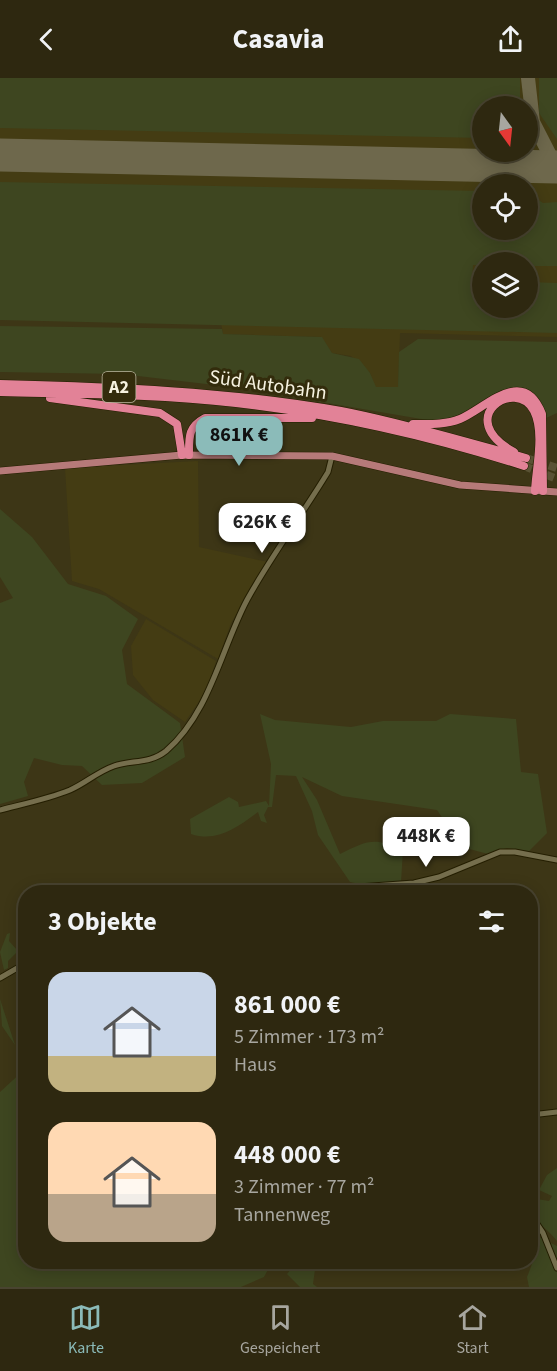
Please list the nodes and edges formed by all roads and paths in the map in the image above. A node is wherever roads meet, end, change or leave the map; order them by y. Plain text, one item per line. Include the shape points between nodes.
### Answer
1 (0, 384) edge
2 (0, 392) edge
3 (22, 392) junction
4 (330, 417) junction
5 (396, 423) junction
6 (186, 455) junction
7 (332, 456) junction
8 (525, 462) junction
9 (0, 471) edge
10 (539, 491) junction
11 (557, 492) edge
12 (0, 810) edge
13 (557, 860) edge
14 (386, 885) edge
15 (18, 968) edge
16 (0, 978) edge
17 (557, 1112) edge
18 (538, 1114) edge
19 (538, 1226) edge
20 (557, 1268) edge

1 - 5 highway, Süd Autobahn / A2 via 226,395
2 - 3 highway, Süd Autobahn / A2
3 - 4 highway, Süd Autobahn / A2 via 191,399
3 - 6 highway via 159,413 177,424
4 - 6 highway via 205,418 190,431
4 - 8 highway, Süd Autobahn / A2
5 - 8 highway, Süd Autobahn / A2
5 - 10 highway via 448,423 471,414 499,395 526,395 542,414
6 - 7 main road
6 - 9 main road
7 - 10 main road via 460,485
7 - 12 street via 328,472 249,596 209,689 178,739 164,753 144,762 117,765 63,793
8 - 10 highway via 488,430 489,415 500,401 522,399 534,411
10 - 11 main road
13 - 14 street via 500,852 439,877
15 - 16 street
17 - 18 street
19 - 20 street

